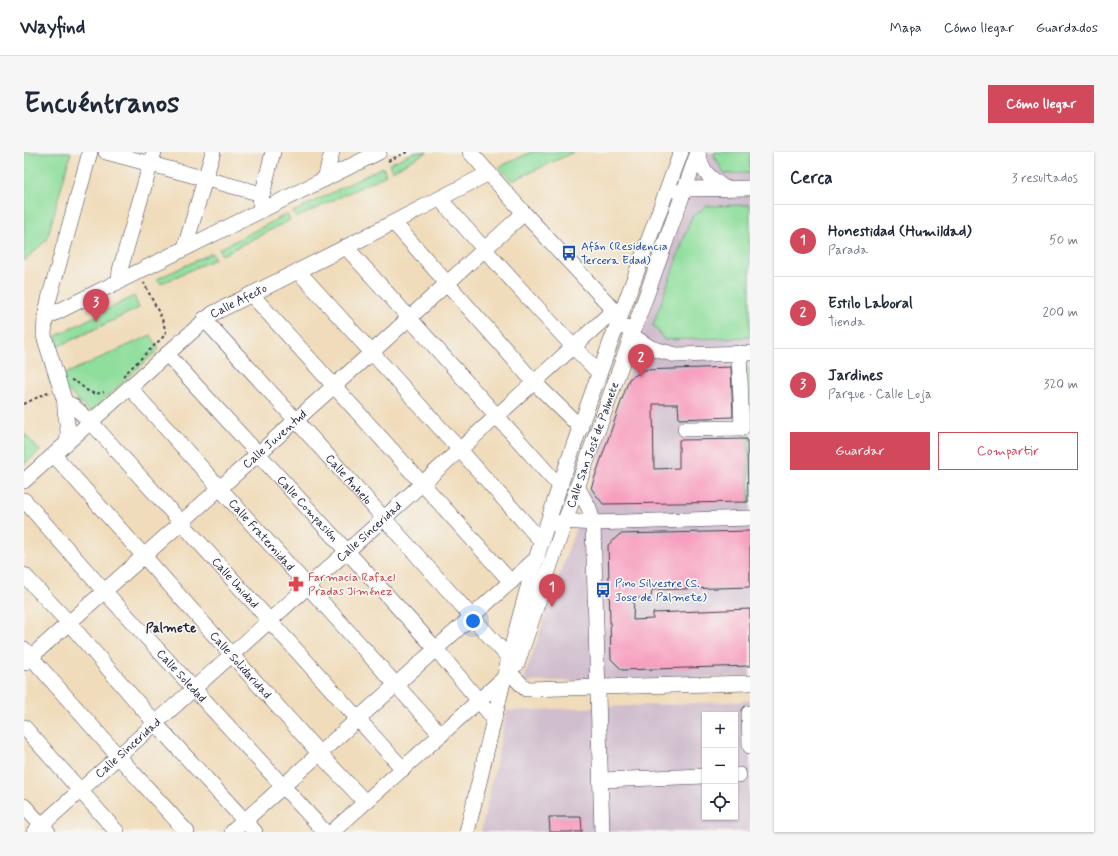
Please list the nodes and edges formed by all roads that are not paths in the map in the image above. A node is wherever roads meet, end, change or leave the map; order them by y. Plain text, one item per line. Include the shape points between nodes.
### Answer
1 (90, 152) edge
2 (106, 152) edge
3 (213, 152) edge
4 (273, 152) edge
5 (332, 152) edge
6 (379, 152) edge
7 (470, 152) edge
8 (681, 152) edge
9 (698, 152) edge
10 (152, 158) edge
11 (489, 173) junction
12 (206, 179) junction
13 (325, 179) junction
14 (750, 188) edge
15 (686, 189) junction
16 (726, 189) junction
17 (262, 194) junction
18 (665, 196) junction
19 (440, 199) junction
20 (258, 212) junction
21 (524, 213) junction
22 (394, 222) junction
23 (185, 247) junction
24 (346, 247) junction
25 (484, 249) junction
26 (298, 271) junction
27 (119, 282) junction
28 (447, 283) junction
29 (251, 294) junction
30 (618, 313) junction
31 (45, 318) junction
32 (408, 318) junction
33 (204, 320) junction
34 (631, 335) junction
35 (574, 347) junction
36 (371, 353) junction
37 (745, 353) edge
38 (167, 354) junction
39 (599, 373) junction
40 (616, 378) junction
41 (534, 382) junction
42 (124, 384) junction
43 (333, 386) junction
44 (65, 402) junction
45 (497, 417) junction
46 (296, 419) junction
47 (90, 421) junction
48 (581, 428) junction
49 (685, 429) dead end
50 (67, 442) junction
51 (460, 450) junction
52 (258, 453) junction
53 (54, 455) junction
54 (24, 481) edge
55 (422, 485) junction
56 (561, 485) junction
57 (577, 486) junction
58 (220, 488) junction
59 (24, 500) edge
60 (750, 518) edge
61 (384, 519) junction
62 (565, 521) junction
63 (181, 523) junction
64 (593, 523) junction
65 (547, 526) junction
66 (542, 542) junction
67 (347, 552) junction
68 (144, 556) junction
69 (537, 558) junction
70 (24, 574) edge
71 (510, 582) junction
72 (308, 586) junction
73 (105, 592) junction
74 (472, 617) junction
75 (270, 620) junction
76 (69, 622) junction
77 (436, 649) junction
78 (232, 655) junction
79 (26, 656) edge
80 (509, 658) junction
81 (509, 677) junction
82 (750, 683) edge
83 (397, 684) junction
84 (598, 687) junction
85 (194, 689) junction
86 (478, 701) junction
87 (750, 713) edge
88 (359, 718) junction
89 (494, 719) junction
90 (155, 723) junction
91 (24, 727) edge
92 (441, 735) junction
93 (490, 738) junction
94 (750, 746) edge
95 (319, 753) junction
96 (118, 756) junction
97 (403, 769) junction
98 (702, 776) edge
99 (600, 780) junction
100 (283, 786) junction
101 (79, 790) junction
102 (365, 802) junction
103 (24, 806) edge
104 (245, 820) junction
105 (41, 830) edge
106 (118, 832) edge
107 (187, 832) edge
108 (232, 832) edge
109 (255, 832) edge
110 (325, 832) edge
111 (332, 832) edge
112 (467, 832) edge
113 (602, 832) edge

1 - 31 street
2 - 10 street
3 - 12 street
4 - 17 street
5 - 13 street
6 - 13 street
7 - 11 street
8 - 18 street, Calle San José de Palmete
9 - 15 street, Calle San José de Palmete
9 - 16 street via 702,167 710,178
10 - 12 street
10 - 27 street via 120,270
11 - 19 street, Calle Afecto
11 - 21 street
12 - 17 street
12 - 23 street
13 - 20 street
14 - 16 street
15 - 16 street
15 - 18 street
15 - 34 street, Calle San José de Palmete
17 - 20 street
18 - 30 street, Calle San José de Palmete
19 - 22 street, Calle Afecto
19 - 25 street
20 - 23 street
21 - 25 street, Calle Juventud
21 - 30 street
22 - 24 street, Calle Afecto
22 - 28 street
23 - 27 street
24 - 26 street, Calle Afecto
24 - 32 street
25 - 28 street, Calle Juventud
25 - 35 street
26 - 29 street, Calle Afecto
26 - 36 street
27 - 31 street
28 - 32 street, Calle Juventud
28 - 41 street
29 - 33 street, Calle Afecto
29 - 43 street
30 - 34 street
30 - 35 street, Calle Sinceridad
30 - 39 street, Calle San José de Palmete
30 - 40 street
31 - 44 street via 44,336
32 - 36 street, Calle Juventud
32 - 45 street
33 - 38 street, Calle Afecto
33 - 46 street, Calle Anhelo
34 - 37 street via 651,348 676,355
34 - 40 street, Calle San José de Palmete
35 - 39 street
35 - 41 street, Calle Sinceridad
36 - 43 street, Calle Juventud
36 - 51 street
37 - 49 street via 742,428
38 - 42 street, Calle Afecto
38 - 52 street, Calle Compasión
39 - 48 street, Calle San José de Palmete
40 - 57 street, Calle San José de Palmete
41 - 45 street, Calle Sinceridad
41 - 48 street
42 - 47 street, Calle Afecto
42 - 58 street, Calle Fraternidad
43 - 46 street, Calle Juventud
43 - 55 street
44 - 47 street, Calle Unidad
44 - 50 street via 69,433
45 - 51 street, Calle Sinceridad
45 - 56 street
46 - 52 street, Calle Juventud
46 - 61 street, Calle Anhelo
47 - 50 street, Calle Afecto
47 - 63 street, Calle Unidad
48 - 56 street, Calle San José de Palmete
50 - 53 street, Calle Afecto
51 - 55 street, Calle Sinceridad
51 - 66 street
52 - 58 street, Calle Juventud
52 - 67 street, Calle Compasión
53 - 54 street, Calle Afecto
53 - 68 street, Calle Solidaridad
55 - 61 street, Calle Sinceridad
55 - 71 street
56 - 65 street, Calle San José de Palmete
57 - 62 street, Calle San José de Palmete
57 - 64 street via 589,508
58 - 63 street, Calle Juventud
58 - 72 street, Calle Fraternidad
59 - 73 street, Calle Soledad
60 - 64 street
61 - 67 street, Calle Sinceridad
61 - 74 street, Calle Anhelo
62 - 64 street
62 - 65 street
62 - 81 street, Calle San José de Palmete
63 - 68 street, Calle Juventud
63 - 75 street, Calle Unidad
64 - 84 street
65 - 66 street, Calle San José de Palmete
66 - 69 street, Calle San José de Palmete
67 - 72 street, Calle Sinceridad
67 - 77 street, Calle Compasión
68 - 73 street, Calle Juventud
68 - 78 street, Calle Solidaridad
69 - 71 street
69 - 80 street, Calle San José de Palmete
70 - 76 street
71 - 74 street
72 - 75 street, Calle Sinceridad
72 - 83 street, Calle Fraternidad
73 - 76 street, Calle Juventud
73 - 85 street, Calle Soledad
74 - 77 street
74 - 80 street, Calle Anhelo
75 - 78 street, Calle Sinceridad
75 - 88 street, Calle Unidad
76 - 79 street, Calle Juventud
76 - 90 street
77 - 83 street
77 - 86 street, Calle Compasión
78 - 85 street, Calle Sinceridad
78 - 95 street, Calle Solidaridad
79 - 96 street
80 - 81 street, Calle San José de Palmete
81 - 84 street via 526,689
81 - 86 street
81 - 89 street, Calle San José de Palmete
81 - 93 street, Calle San José de Palmete
82 - 84 street
83 - 88 street
83 - 92 street, Calle Fraternidad
84 - 99 street
85 - 90 street, Calle Sinceridad
85 - 100 street, Calle Soledad
86 - 89 street, Calle Compasión
86 - 92 street
87 - 94 street
88 - 95 street
88 - 97 street, Calle Unidad
89 - 93 street, Calle San José de Palmete
90 - 96 street, Calle Sinceridad
90 - 104 street
91 - 101 street
92 - 97 street
93 - 112 street, Calle San José de Palmete
95 - 100 street
95 - 102 street, Calle Solidaridad
96 - 101 street, Calle Sinceridad
96 - 107 street
97 - 102 street
98 - 99 street
99 - 113 street
100 - 104 street
100 - 110 street, Calle Soledad
101 - 105 street, Calle Sinceridad
101 - 106 street
102 - 111 street
103 - 105 street
104 - 108 street
104 - 109 street

